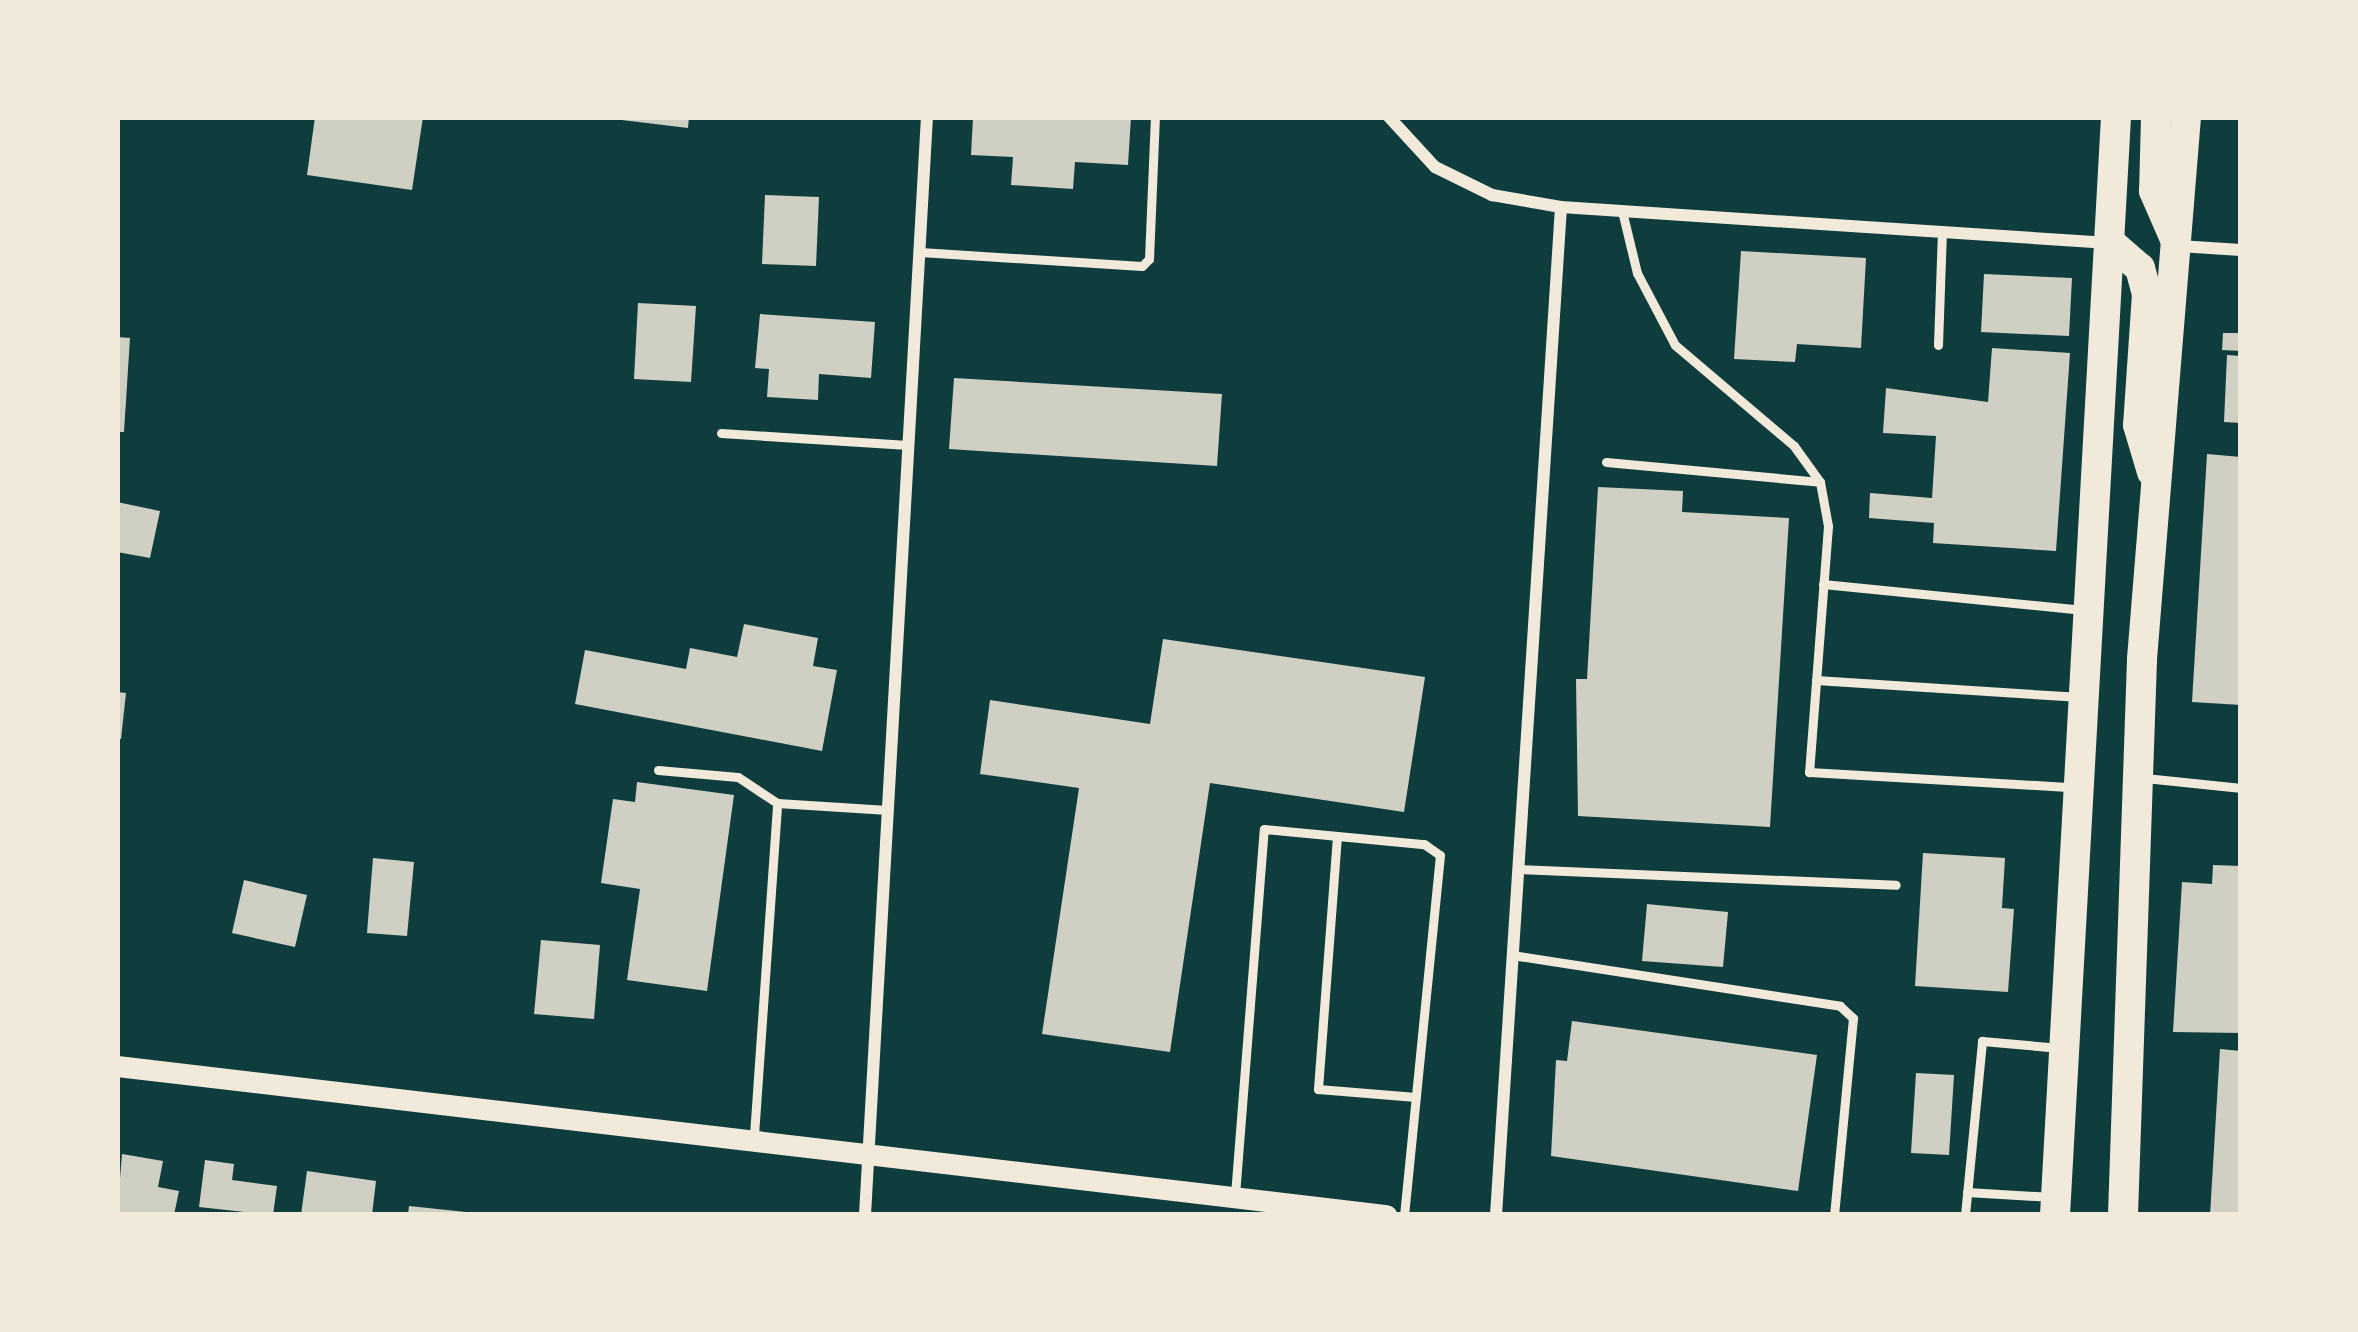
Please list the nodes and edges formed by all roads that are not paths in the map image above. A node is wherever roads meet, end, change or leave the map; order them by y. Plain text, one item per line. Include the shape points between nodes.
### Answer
1 (927, 117) edge
2 (1155, 117) edge
3 (1389, 117) edge
4 (2116, 117) edge
5 (2156, 117) edge
6 (2186, 117) edge
7 (1561, 207) junction
8 (1622, 211) junction
9 (1942, 232) junction
10 (2110, 243) junction
11 (2178, 246) junction
12 (2241, 250) edge
13 (920, 252) junction
14 (1939, 345) dead end
15 (721, 433) dead end
16 (908, 446) junction
17 (1606, 463) dead end
18 (1820, 482) junction
19 (2157, 488) junction
20 (1823, 584) junction
21 (2090, 610) junction
22 (1816, 680) junction
23 (2084, 697) junction
24 (658, 770) dead end
25 (2137, 778) junction
26 (2079, 787) junction
27 (2241, 788) edge
28 (777, 803) junction
29 (888, 810) junction
30 (1337, 836) junction
31 (1518, 869) junction
32 (1895, 885) dead end
33 (1512, 955) junction
34 (2065, 1048) junction
35 (117, 1066) edge
36 (1416, 1097) junction
37 (754, 1135) junction
38 (869, 1148) junction
39 (1967, 1192) junction
40 (1230, 1202) edge
41 (2056, 1206) edge
42 (866, 1215) edge
43 (1386, 1215) edge
44 (1404, 1215) edge
45 (1496, 1215) edge
46 (1834, 1215) edge
47 (1965, 1215) edge
48 (2123, 1215) edge

1 - 13 street
2 - 13 lane via 1149,259 1142,266
3 - 7 street via 1435,167 1492,195
4 - 10 main road
5 - 11 main road via 2154,191
6 - 11 main road
7 - 8 street
7 - 31 street
8 - 9 street
8 - 18 lane via 1637,273 1676,345 1794,446
9 - 10 street
9 - 14 lane
10 - 19 main road via 2140,268 2147,294 2138,425
10 - 21 main road
11 - 12 street
11 - 19 main road
13 - 16 street
15 - 16 lane
16 - 29 street
17 - 18 lane
18 - 20 lane via 1828,526
19 - 25 main road
20 - 21 lane
20 - 22 lane
21 - 23 main road
22 - 23 lane
22 - 26 lane via 1809,772
23 - 26 main road
24 - 28 lane via 738,777
25 - 27 lane
25 - 48 main road
26 - 34 main road
28 - 29 lane
28 - 37 lane
29 - 38 street
30 - 36 lane via 1424,844 1440,855
30 - 36 lane via 1318,1090
30 - 40 lane via 1264,829
31 - 32 lane
31 - 33 street
33 - 45 street
33 - 46 lane via 1840,1006 1852,1018
34 - 39 lane via 1982,1041
34 - 41 main road
35 - 37 street
36 - 44 lane
37 - 38 street
38 - 40 street
38 - 42 street
39 - 41 lane
39 - 47 lane
40 - 43 street

